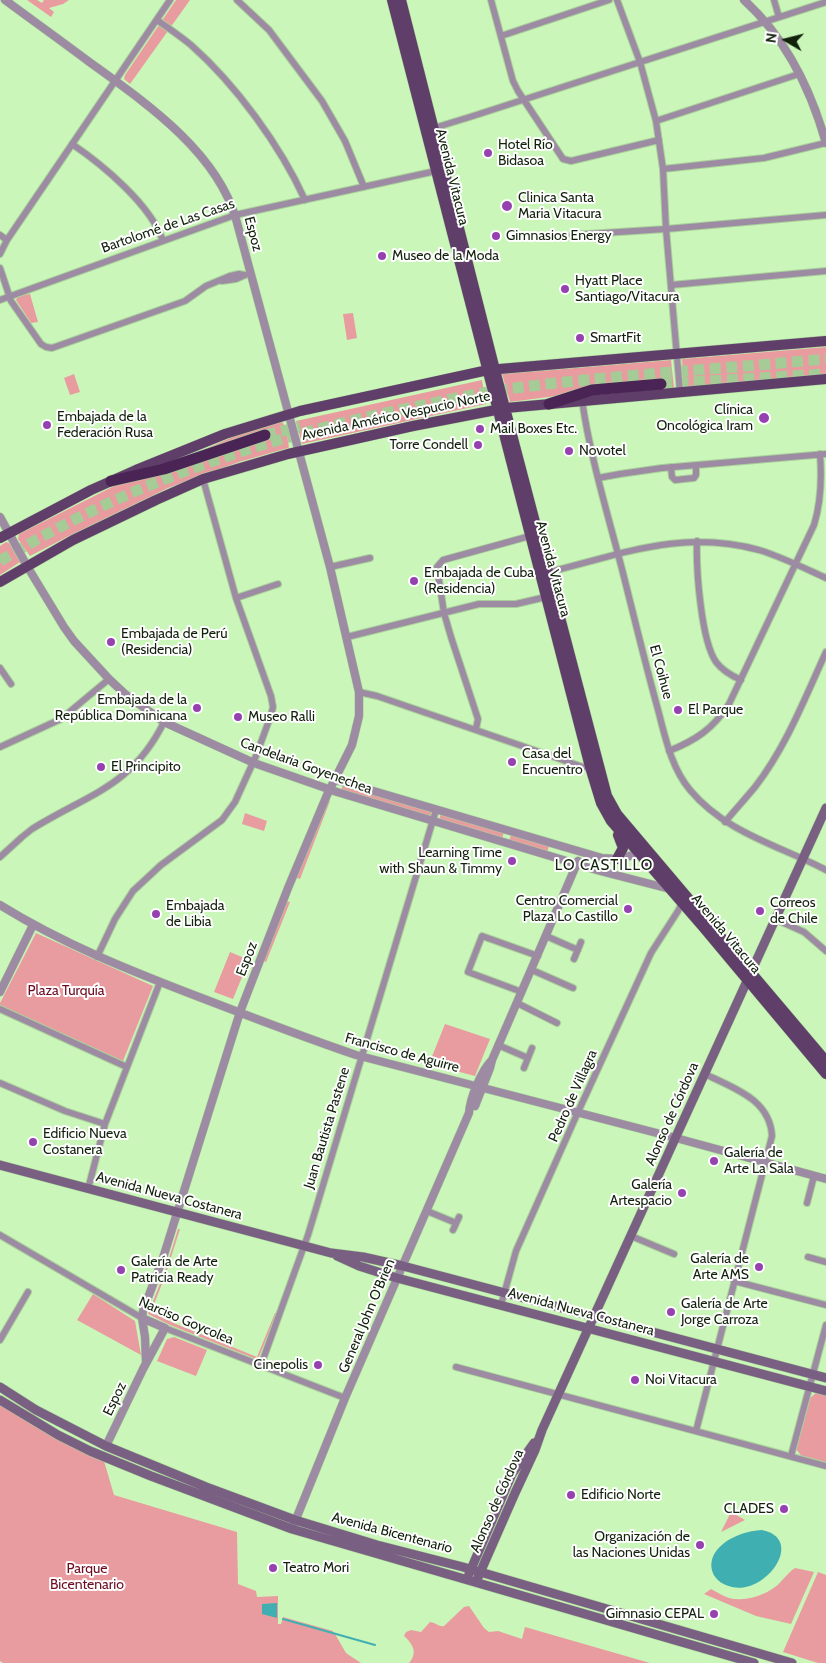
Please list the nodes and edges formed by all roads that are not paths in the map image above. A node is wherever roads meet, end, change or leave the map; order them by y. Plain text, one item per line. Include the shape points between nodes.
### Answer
1 (5, 0) edge
2 (170, 0) edge
3 (237, 0) edge
4 (392, 0) edge
5 (401, 0) edge
6 (491, 0) edge
7 (609, 0) edge
8 (617, 0) edge
9 (744, 0) edge
10 (774, 0) edge
11 (826, 2) edge
12 (779, 17) junction
13 (157, 20) junction
14 (766, 22) junction
15 (501, 36) junction
16 (640, 62) junction
17 (799, 74) junction
18 (116, 81) junction
19 (523, 99) junction
20 (656, 121) junction
21 (434, 128) junction
22 (659, 140) junction
23 (826, 143) edge
24 (72, 144) junction
25 (663, 169) junction
26 (436, 171) junction
27 (364, 187) junction
28 (305, 200) junction
29 (235, 215) junction
30 (826, 215) edge
31 (666, 229) junction
32 (0, 235) edge
33 (572, 235) dead end
34 (7, 240) junction
35 (163, 240) junction
36 (0, 254) edge
37 (0, 268) edge
38 (826, 271) edge
39 (248, 274) junction
40 (671, 285) junction
41 (8, 296) junction
42 (0, 300) edge
43 (826, 341) edge
44 (677, 354) junction
45 (492, 370) junction
46 (826, 379) edge
47 (661, 384) tunnel mouth
48 (680, 392) junction
49 (582, 400) junction
50 (549, 404) junction
51 (502, 408) junction
52 (289, 414) junction
53 (265, 435) tunnel mouth
54 (299, 451) junction
55 (823, 454) edge
56 (696, 465) junction
57 (671, 467) junction
58 (598, 478) junction
59 (203, 480) junction
60 (111, 481) junction
61 (0, 517) edge
62 (4, 535) edge
63 (531, 540) junction
64 (697, 541) junction
65 (618, 554) junction
66 (370, 558) dead end
67 (796, 564) junction
68 (27, 566) junction
69 (330, 567) junction
70 (549, 572) junction
71 (826, 578) edge
72 (0, 582) edge
73 (278, 584) dead end
74 (546, 597) junction
75 (236, 598) junction
76 (444, 613) junction
77 (347, 638) junction
78 (826, 652) edge
79 (0, 668) edge
80 (109, 679) junction
81 (741, 680) junction
82 (11, 684) dead end
83 (359, 692) junction
84 (164, 722) junction
85 (476, 729) junction
86 (0, 747) edge
87 (669, 751) junction
88 (254, 762) junction
89 (594, 764) junction
90 (336, 780) junction
91 (330, 790) junction
92 (826, 808) edge
93 (436, 810) junction
94 (433, 821) junction
95 (611, 821) junction
96 (725, 822) junction
97 (503, 829) junction
98 (500, 841) junction
99 (570, 849) junction
100 (581, 852) junction
101 (638, 854) junction
102 (591, 855) junction
103 (652, 855) junction
104 (0, 857) edge
105 (803, 858) junction
106 (617, 859) junction
107 (566, 861) junction
108 (577, 864) junction
109 (588, 867) junction
110 (826, 870) edge
111 (670, 890) junction
112 (682, 903) junction
113 (0, 905) edge
114 (775, 919) junction
115 (33, 924) junction
116 (546, 936) junction
117 (581, 942) dead end
118 (578, 950) junction
119 (826, 951) edge
120 (538, 956) junction
121 (97, 957) junction
122 (574, 959) dead end
123 (532, 970) junction
124 (749, 976) junction
125 (160, 982) junction
126 (573, 988) dead end
127 (0, 992) edge
128 (522, 992) junction
129 (517, 1004) junction
130 (0, 1009) edge
131 (240, 1012) junction
132 (558, 1022) dead end
133 (498, 1045) junction
134 (532, 1048) dead end
135 (362, 1057) junction
136 (825, 1057) edge
137 (528, 1058) junction
138 (127, 1067) junction
139 (524, 1068) dead end
140 (705, 1074) junction
141 (826, 1074) edge
142 (0, 1083) edge
143 (480, 1087) junction
144 (578, 1112) junction
145 (106, 1124) junction
146 (676, 1138) junction
147 (765, 1162) junction
148 (0, 1165) edge
149 (814, 1176) junction
150 (826, 1179) edge
151 (88, 1189) junction
152 (808, 1203) dead end
153 (427, 1211) junction
154 (177, 1213) junction
155 (453, 1230) dead end
156 (0, 1235) edge
157 (631, 1236) junction
158 (304, 1246) junction
159 (331, 1253) junction
160 (674, 1254) dead end
161 (808, 1257) dead end
162 (826, 1262) edge
163 (403, 1266) junction
164 (398, 1278) junction
165 (734, 1281) junction
166 (28, 1292) dead end
167 (504, 1293) junction
168 (826, 1305) edge
169 (501, 1306) junction
170 (595, 1316) junction
171 (142, 1318) junction
172 (826, 1325) edge
173 (165, 1328) junction
174 (589, 1328) junction
175 (0, 1340) edge
176 (717, 1349) junction
177 (713, 1361) junction
178 (146, 1363) junction
179 (261, 1365) junction
180 (456, 1367) dead end
181 (813, 1375) junction
182 (826, 1378) edge
183 (0, 1387) edge
184 (810, 1387) junction
185 (826, 1391) edge
186 (559, 1395) junction
187 (345, 1398) junction
188 (0, 1400) edge
189 (696, 1431) junction
190 (106, 1446) junction
191 (791, 1456) junction
192 (826, 1466) edge
193 (522, 1469) junction
194 (295, 1520) junction
195 (292, 1529) junction
196 (471, 1569) junction
197 (480, 1572) junction
198 (467, 1579) junction
199 (476, 1582) junction
200 (754, 1663) edge
201 (792, 1663) edge

1 - 18 street, Espoz
2 - 13 street
3 - 27 street via 269,30 322,101 345,141
4 - 26 main road, Avenida Vitacura
5 - 21 main road, Avenida Vitacura
6 - 15 street
7 - 15 street
8 - 16 street
9 - 14 street
10 - 12 street
11 - 12 street
12 - 14 street
13 - 18 street
13 - 28 street via 187,42 225,79 276,148
14 - 16 street
14 - 17 street
15 - 19 street via 513,81
16 - 19 street
16 - 20 street
17 - 20 street
17 - 23 street
18 - 24 street
18 - 29 street, Espoz via 162,117 195,150 218,181
19 - 21 street
19 - 22 street via 566,161
20 - 22 street
21 - 45 main road, Avenida Vitacura
22 - 25 street
23 - 25 street via 749,161
24 - 34 street
24 - 35 street via 122,184 148,214
25 - 31 street
26 - 27 street, Bartolomé de Las Casas
26 - 45 main road, Avenida Vitacura
27 - 28 street, Bartolomé de Las Casas
28 - 29 street, Bartolomé de Las Casas
29 - 35 street, Bartolomé de Las Casas
29 - 39 street, Espoz
30 - 31 street
31 - 33 street
31 - 40 street
32 - 34 street
34 - 36 street
35 - 41 street, Bartolomé de Las Casas
37 - 41 street
38 - 40 street
39 - 41 street via 234,274 206,286 186,301 52,348 41,344
39 - 52 street, Espoz
40 - 44 street
41 - 42 street, Bartolomé de Las Casas
43 - 44 main road, Avenida Américo Vespucio Norte
44 - 45 main road, Avenida Américo Vespucio Norte
44 - 48 street
45 - 51 main road, Avenida Vitacura
45 - 52 main road, Avenida Américo Vespucio Norte
46 - 48 main road, Avenida Américo Vespucio Norte
47 - 50 highway via 592,390
48 - 49 main road, Avenida Américo Vespucio Norte
49 - 50 main road, Avenida Américo Vespucio Norte
49 - 58 street, El Coihue
50 - 51 main road, Avenida Américo Vespucio Norte
51 - 54 main road, Avenida Américo Vespucio Norte
51 - 63 main road, Avenida Vitacura
51 - 70 main road, Avenida Vitacura
52 - 54 street, Espoz
52 - 60 main road, Avenida Américo Vespucio Norte via 225,434
53 - 60 highway via 164,469
54 - 59 main road, Avenida Américo Vespucio Norte
54 - 69 street, Espoz
55 - 56 street
55 - 67 street via 818,513
56 - 57 street
56 - 57 street via 694,478 675,480
57 - 58 street
58 - 65 street, El Coihue
59 - 68 main road, Avenida Américo Vespucio Norte via 99,527
59 - 75 street
60 - 62 main road, Avenida Américo Vespucio Norte
61 - 62 street, Candelaria Goyenechea
62 - 68 street, Candelaria Goyenechea
63 - 70 main road via 544,570
63 - 74 main road, Avenida Vitacura
63 - 76 street via 439,562 437,569
64 - 65 street
64 - 67 street via 758,550
64 - 81 street via 699,591 712,655 722,668
65 - 70 street
65 - 87 street, El Coihue
66 - 69 street
67 - 71 street
67 - 81 street
68 - 72 main road, Avenida Américo Vespucio Norte
68 - 80 street, Candelaria Goyenechea via 74,641
69 - 77 street, Espoz
70 - 89 main road, Avenida Vitacura
73 - 75 street
74 - 76 street via 516,604 479,604
74 - 89 main road, Avenida Vitacura
75 - 88 street via 273,707
76 - 77 street
76 - 85 street via 478,719
77 - 83 street, Espoz
78 - 96 street via 772,760
79 - 82 street
80 - 84 street, Candelaria Goyenechea
80 - 86 street via 61,719
81 - 87 street via 729,704 708,730
83 - 85 street
83 - 90 street, Espoz via 355,735
84 - 88 street, Candelaria Goyenechea
84 - 104 street via 150,749 127,773 102,792 32,829
85 - 89 street via 583,767
87 - 96 street, El Coihue via 689,789
88 - 91 street, Candelaria Goyenechea
88 - 121 street via 225,816 133,891
89 - 95 main road, Avenida Vitacura via 601,803
89 - 103 main road, Avenida Vitacura via 612,805
90 - 91 street, Espoz
90 - 93 street, Candelaria Goyenechea
91 - 94 street, Candelaria Goyenechea
91 - 131 street, Espoz
92 - 105 main road, Alonso de Córdova
93 - 94 street, Juan Bautista Pastene
93 - 97 street, Candelaria Goyenechea
94 - 98 street, Candelaria Goyenechea
94 - 135 street, Juan Bautista Pastene
95 - 101 main road, Avenida Vitacura
95 - 106 main road via 623,848
96 - 105 street, El Coihue
97 - 98 street
97 - 99 street, Candelaria Goyenechea
98 - 107 street, Candelaria Goyenechea
99 - 100 street, Candelaria Goyenechea
99 - 107 street via 572,857
100 - 102 street, Candelaria Goyenechea
100 - 108 street, General John O'Brien
101 - 103 street, Candelaria Goyenechea
101 - 106 street, Candelaria Goyenechea
101 - 111 main road, Avenida Vitacura
102 - 106 street, Candelaria Goyenechea
102 - 109 street via 585,862
103 - 124 main road, Avenida Vitacura
105 - 110 street, El Coihue
105 - 114 main road, Alonso de Córdova
107 - 108 street, Candelaria Goyenechea
108 - 109 street, Candelaria Goyenechea
108 - 116 street, General John O'Brien
109 - 111 street, Candelaria Goyenechea
111 - 112 main road, Avenida Vitacura
112 - 124 main road, Avenida Vitacura
112 - 144 street, Pedro de Villagra via 651,953
113 - 115 street, Francisco de Aguirre
114 - 119 street via 804,932
114 - 124 main road, Alonso de Córdova
115 - 121 street, Francisco de Aguirre
115 - 127 street
116 - 118 street
116 - 120 street, General John O'Brien
117 - 118 street
118 - 122 street
120 - 123 street, General John O'Brien
120 - 128 street via 482,936 468,972
121 - 125 street, Francisco de Aguirre
123 - 126 street
123 - 128 street, General John O'Brien
124 - 136 main road, Avenida Vitacura
124 - 140 main road, Alonso de Córdova
124 - 141 main road, Avenida Vitacura
125 - 131 street, Francisco de Aguirre
125 - 138 street
128 - 129 street, General John O'Brien
129 - 132 street
129 - 133 street, General John O'Brien
130 - 138 street
131 - 135 street, Francisco de Aguirre
131 - 154 street, Espoz
133 - 137 street
133 - 143 street, General John O'Brien via 486,1066
134 - 137 street
135 - 143 street, Francisco de Aguirre
135 - 158 street, Juan Bautista Pastene
137 - 139 street
138 - 145 street
140 - 146 main road, Alonso de Córdova
140 - 147 street via 743,1092 766,1115 772,1136
142 - 145 street via 65,1111
143 - 144 street, Francisco de Aguirre
143 - 153 street, General John O'Brien
144 - 146 street, Francisco de Aguirre
144 - 167 street, Pedro de Villagra via 516,1251
145 - 151 street
146 - 147 street, Francisco de Aguirre
146 - 157 main road, Alonso de Córdova
147 - 149 street, Francisco de Aguirre
147 - 165 street
148 - 151 main road, Avenida Nueva Costanera
149 - 150 street, Francisco de Aguirre
149 - 152 street
151 - 154 main road, Avenida Nueva Costanera
153 - 155 street via 458,1220
153 - 163 street, General John O'Brien
154 - 158 main road, Avenida Nueva Costanera
154 - 171 street, Espoz
156 - 171 street, Narciso Goycolea
157 - 160 street
157 - 170 main road, Alonso de Córdova
158 - 159 main road, Avenida Nueva Costanera
158 - 179 street, Juan Bautista Pastene
159 - 163 main road, Avenida Nueva Costanera
159 - 164 main road, Avenida Nueva Costanera
161 - 162 street
163 - 164 street, General John O'Brien
163 - 167 main road, Avenida Nueva Costanera
164 - 169 main road, Avenida Nueva Costanera
164 - 187 street, General John O'Brien
165 - 168 street
165 - 176 street
166 - 175 street
167 - 169 street, Pedro de Villagra
167 - 170 main road, Avenida Nueva Costanera
169 - 174 main road, Avenida Nueva Costanera
170 - 174 main road, Alonso de Córdova
170 - 176 main road, Avenida Nueva Costanera
171 - 173 street, Narciso Goycolea
171 - 178 street, Espoz
172 - 181 street
173 - 178 street, Espoz
173 - 179 street, Narciso Goycolea
174 - 177 main road, Avenida Nueva Costanera
174 - 186 main road, Alonso de Córdova
176 - 177 street
176 - 181 main road, Avenida Nueva Costanera
177 - 184 main road, Avenida Nueva Costanera
177 - 189 street
178 - 190 street, Espoz
179 - 187 street, Narciso Goycolea
180 - 186 street
181 - 182 main road, Avenida Nueva Costanera
181 - 184 street
183 - 190 main road, Avenida Bicentenario via 36,1410
184 - 185 main road, Avenida Nueva Costanera
184 - 191 street
186 - 189 street
186 - 193 main road, Alonso de Córdova
187 - 194 street, General John O'Brien
188 - 195 main road, Avenida Bicentenario via 103,1456
189 - 191 street
190 - 194 main road, Avenida Bicentenario
191 - 192 street
193 - 196 main road, Alonso de Córdova via 512,1474
193 - 197 main road, Alonso de Córdova via 515,1493
194 - 195 street, General John O'Brien
194 - 196 main road, Avenida Bicentenario
195 - 198 main road, Avenida Bicentenario
196 - 197 main road, Avenida Bicentenario
196 - 198 main road, Alonso de Córdova
197 - 199 main road, Alonso de Córdova
197 - 201 main road, Avenida Bicentenario
198 - 199 main road, Avenida Bicentenario
199 - 200 main road, Avenida Bicentenario

